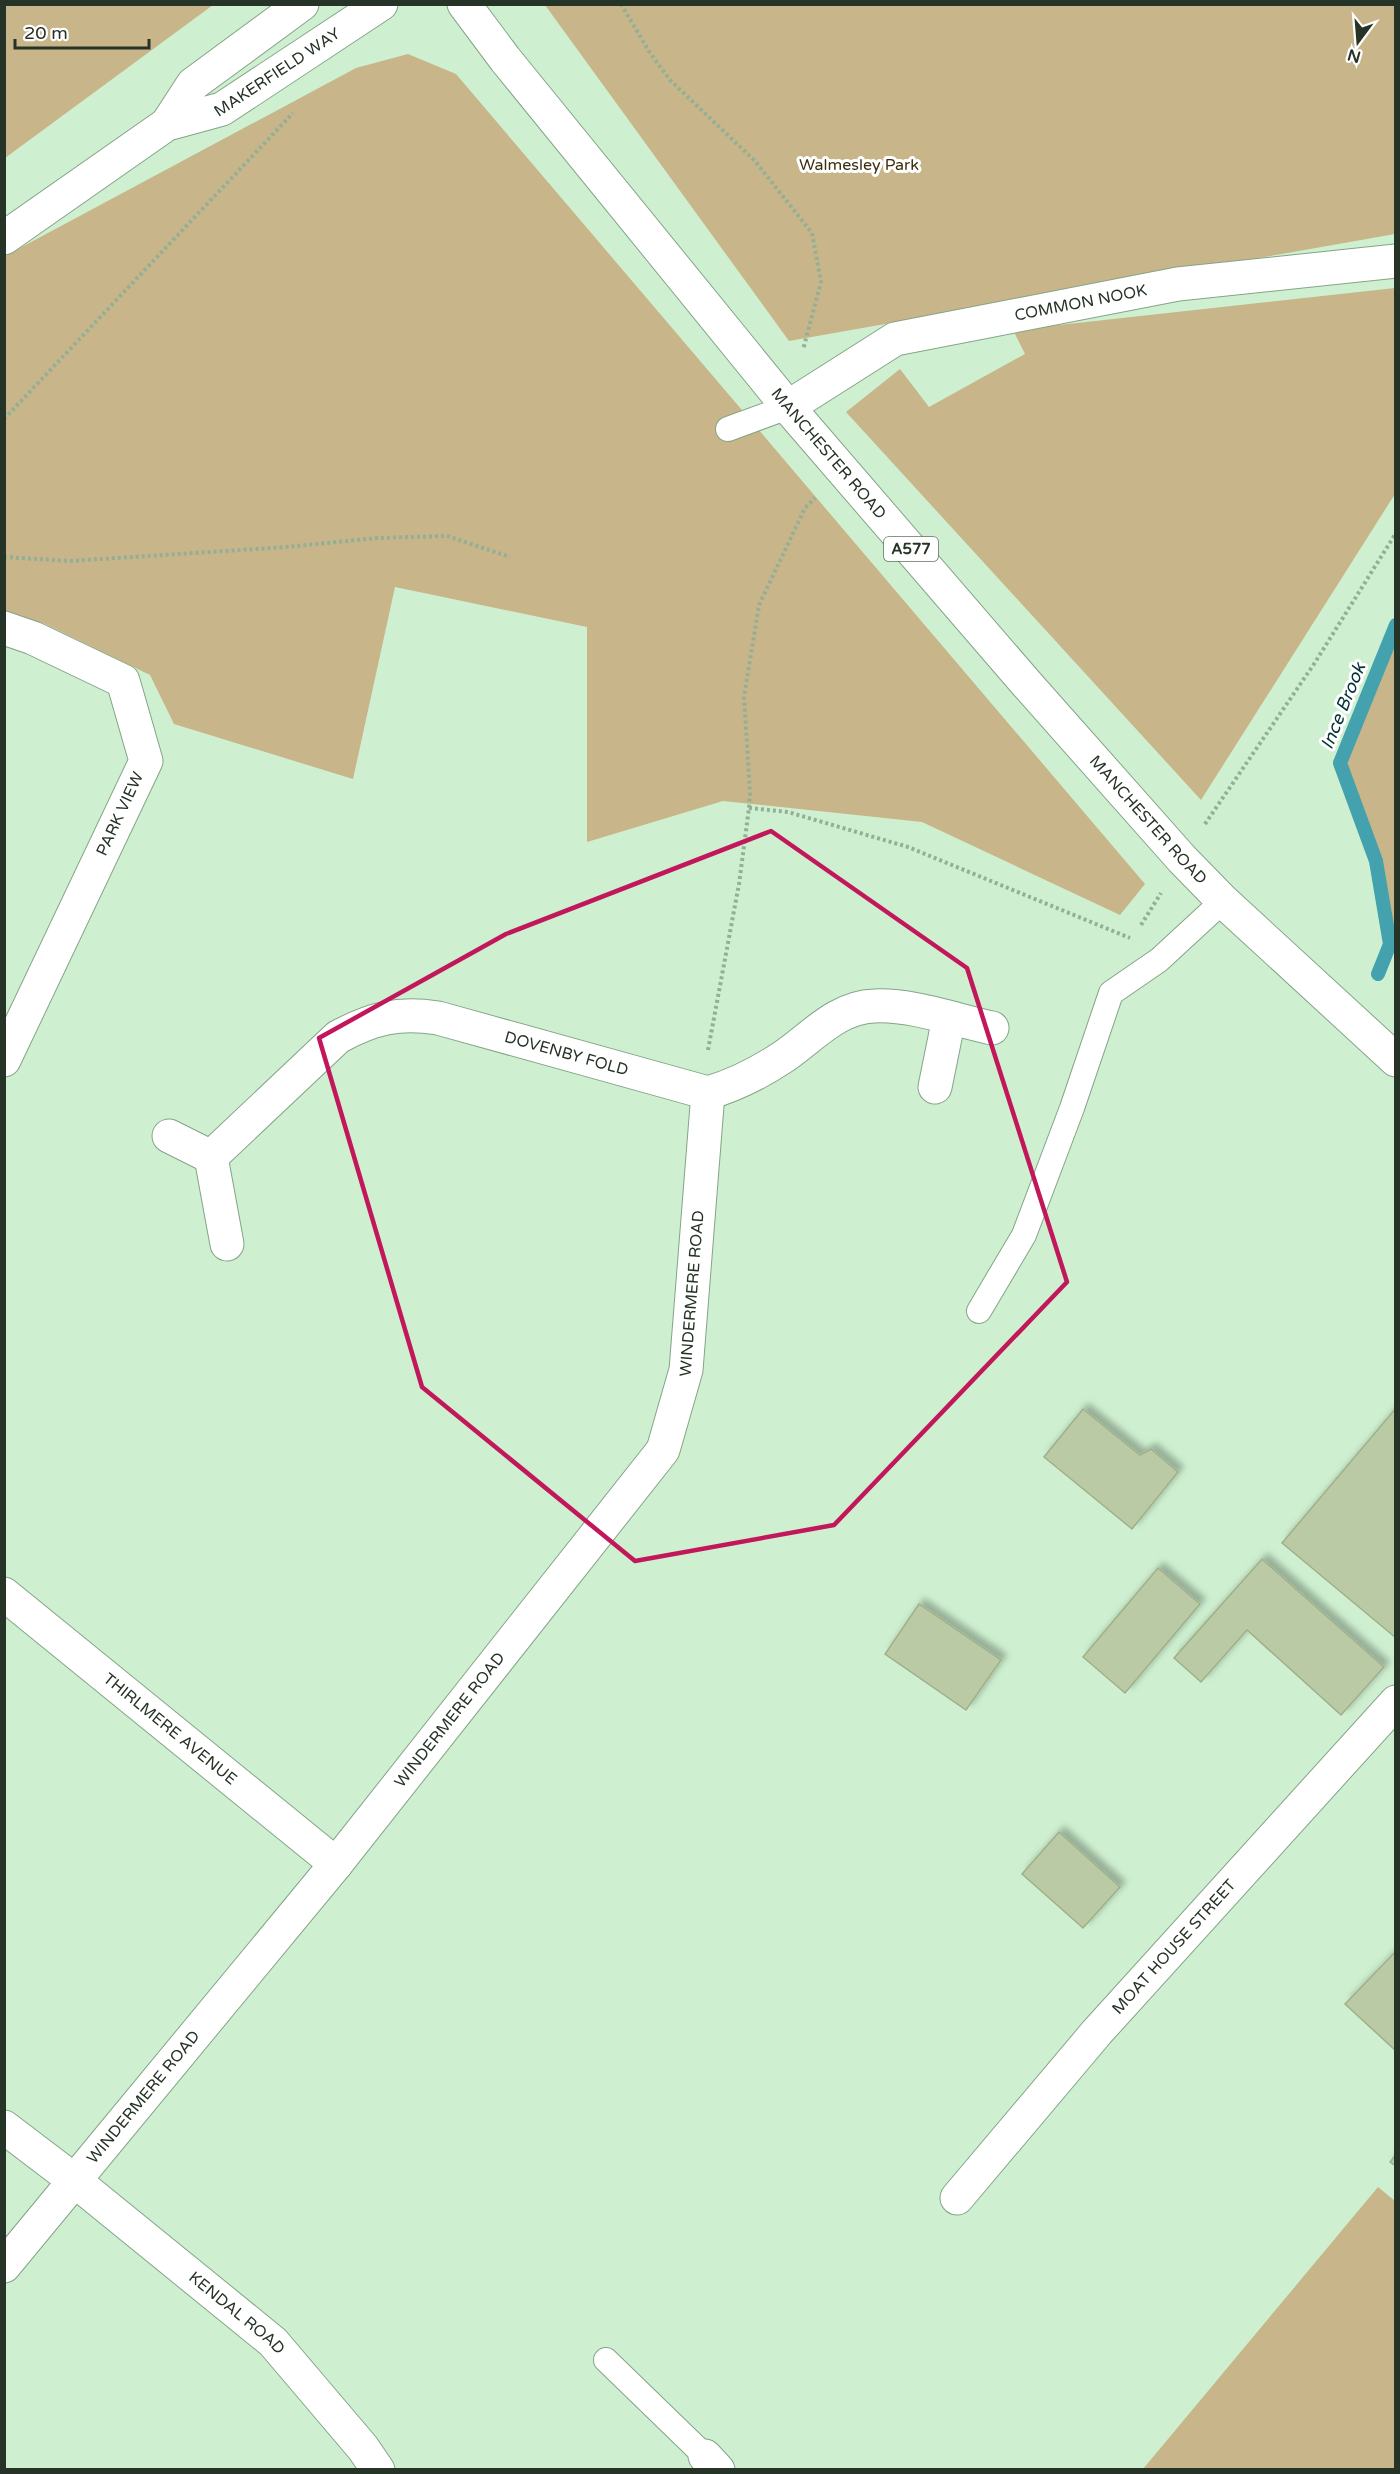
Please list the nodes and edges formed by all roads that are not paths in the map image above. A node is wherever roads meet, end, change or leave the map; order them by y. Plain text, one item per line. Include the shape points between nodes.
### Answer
1 (381, 4) edge
2 (464, 4) edge
3 (291, 9) edge
4 (167, 124) junction
5 (4, 238) edge
6 (1395, 261) edge
7 (789, 407) junction
8 (728, 429) dead end
9 (4, 628) edge
10 (1223, 901) junction
11 (949, 1018) junction
12 (992, 1028) dead end
13 (4, 1060) edge
14 (1395, 1060) edge
15 (935, 1087) dead end
16 (704, 1092) junction
17 (169, 1136) dead end
18 (211, 1157) junction
19 (227, 1244) dead end
20 (979, 1311) dead end
21 (4, 1594) edge
22 (1395, 1702) edge
23 (336, 1864) junction
24 (4, 2127) edge
25 (75, 2181) junction
26 (957, 2198) dead end
27 (4, 2266) edge
28 (606, 2360) dead end
29 (711, 2463) edge
30 (378, 2469) edge

1 - 4 main road, MAKERFIELD WAY via 222,109
2 - 7 main road, MANCHESTER ROAD / A577 via 510,66
3 - 4 main road, MAKERFIELD WAY via 193,84
4 - 5 main road, MAKERFIELD WAY
6 - 7 main road, COMMON NOOK via 1178,284 895,339
7 - 8 lane
7 - 10 main road, MANCHESTER ROAD / A577 via 1026,683
9 - 13 main road, PARK VIEW via 123,681 146,761
10 - 14 main road, MANCHESTER ROAD / A577
10 - 20 lane via 1159,960 1111,993 1024,1235
11 - 12 main road
11 - 15 main road
11 - 16 main road via 896,1006 847,1012 737,1084
16 - 18 main road, DOVENBY FOLD via 412,1014 361,1025 338,1037
16 - 23 main road, WINDERMERE ROAD via 686,1370 663,1450
17 - 18 main road
18 - 19 main road
21 - 23 main road, THIRLMERE AVENUE
22 - 26 main road, MOAT HOUSE STREET via 1097,2032
23 - 25 main road, WINDERMERE ROAD
24 - 25 main road, KENDAL ROAD
25 - 27 main road, WINDERMERE ROAD
25 - 30 main road, KENDAL ROAD via 273,2342
28 - 29 lane

